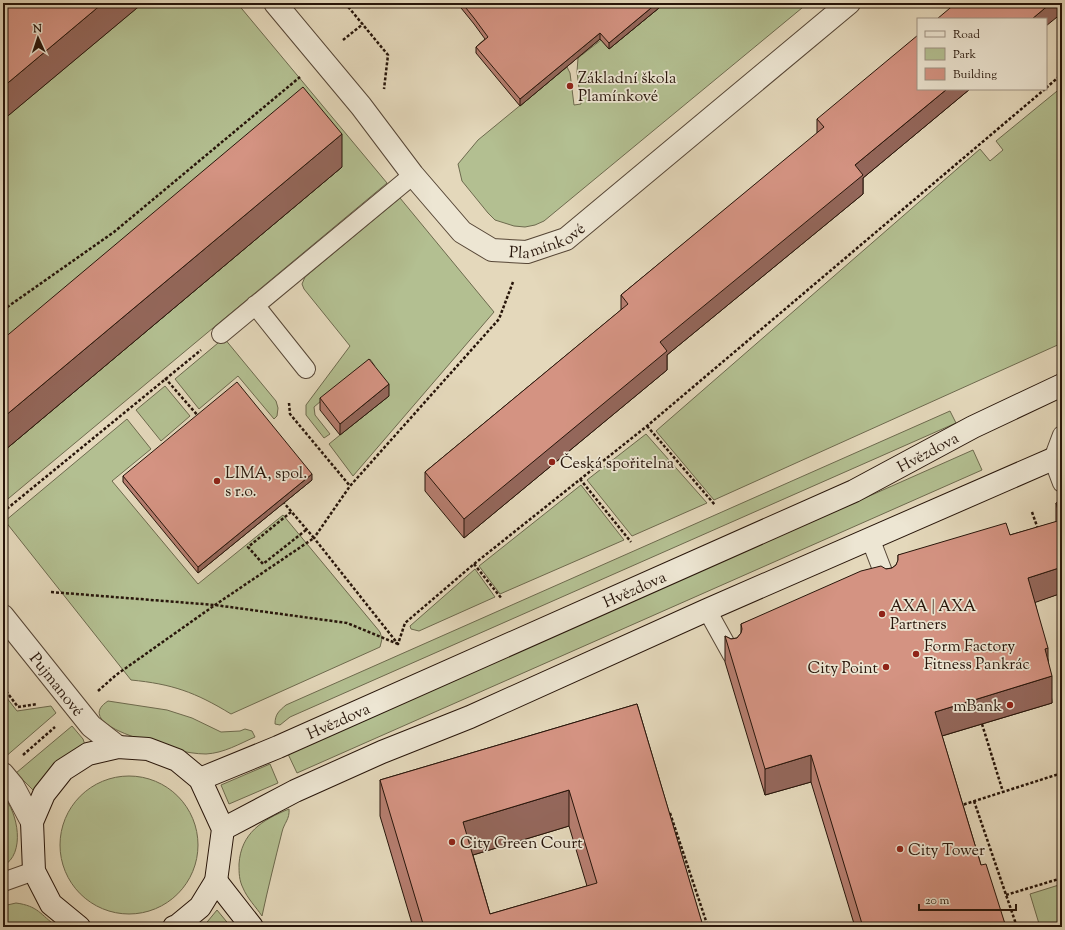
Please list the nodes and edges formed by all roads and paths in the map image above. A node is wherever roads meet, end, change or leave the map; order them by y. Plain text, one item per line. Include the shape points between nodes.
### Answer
1 (275, 3) edge
2 (345, 3) edge
3 (849, 3) edge
4 (363, 24) junction
5 (322, 59) junction
6 (1062, 74) edge
7 (1047, 86) edge
8 (1043, 90) edge
9 (384, 93) dead end
10 (413, 175) junction
11 (513, 282) dead end
12 (255, 305) junction
13 (3, 310) edge
14 (221, 334) joint
15 (306, 369) dead end
16 (166, 378) junction
17 (1062, 385) edge
18 (289, 402) dead end
19 (200, 418) edge
20 (646, 426) junction
21 (1062, 435) edge
22 (1058, 457) edge
23 (580, 479) junction
24 (1062, 483) edge
25 (350, 486) junction
26 (284, 503) edge
27 (715, 505) dead end
28 (3, 512) edge
29 (291, 512) junction
30 (1032, 512) dead end
31 (306, 530) junction
32 (1039, 534) edge
33 (314, 538) junction
34 (870, 538) junction
35 (631, 542) dead end
36 (474, 564) junction
37 (888, 585) edge
38 (1056, 587) edge
39 (51, 592) dead end
40 (502, 599) dead end
41 (215, 605) junction
42 (1062, 606) edge
43 (707, 610) junction
44 (3, 616) edge
45 (398, 644) junction
46 (732, 655) edge
47 (3, 687) edge
48 (93, 695) dead end
49 (38, 704) dead end
50 (982, 724) edge
51 (57, 726) dead end
52 (118, 746) junction
53 (10, 767) edge
54 (1062, 773) edge
55 (200, 780) junction
56 (1003, 792) junction
57 (974, 801) junction
58 (955, 807) edge
59 (670, 813) edge
60 (32, 822) junction
61 (223, 829) junction
62 (34, 871) junction
63 (1062, 878) edge
64 (216, 881) junction
65 (3, 882) edge
66 (1006, 895) junction
67 (79, 927) edge
68 (174, 927) edge
69 (252, 927) edge
70 (708, 927) edge
71 (1017, 927) edge

1 - 5 street, Plamínkové
2 - 4 path
3 - 10 street, Plamínkové via 566,239 527,252 492,250 462,232
4 - 5 path
4 - 9 path via 388,55
5 - 10 street, Plamínkové
5 - 13 path via 114,232
6 - 7 path
8 - 20 path
10 - 12 lane
11 - 25 path via 499,318
12 - 14 lane
12 - 15 lane
14 - 16 path
16 - 19 path
16 - 28 path
17 - 55 street, Hvězdova via 973,427 854,491
18 - 25 path via 290,414
20 - 23 path
20 - 27 path
21 - 22 lane
22 - 24 lane
22 - 34 street
23 - 35 path
23 - 36 path
25 - 33 path
26 - 29 path
29 - 31 path
29 - 31 path via 248,547 263,564
30 - 32 path
31 - 33 path
33 - 41 path
33 - 45 path
34 - 37 lane
34 - 43 street
36 - 40 path
36 - 45 path via 405,623
38 - 42 path
39 - 41 path
41 - 45 path via 347,623
41 - 48 path via 116,675
43 - 46 lane
43 - 61 street via 470,717 295,791
44 - 52 street, Pujmanové via 92,726
47 - 49 path via 18,707
50 - 56 path
51 - 53 path
52 - 55 street via 148,749 177,760
52 - 60 street via 88,754 63,770 44,794
53 - 60 street via 13,786
54 - 56 path
55 - 61 street
56 - 57 path
57 - 58 path
57 - 66 path
59 - 70 path
60 - 62 street
61 - 64 street
62 - 65 lane
62 - 67 street via 51,904
63 - 66 path
64 - 68 street via 200,906
64 - 69 street
66 - 71 path

